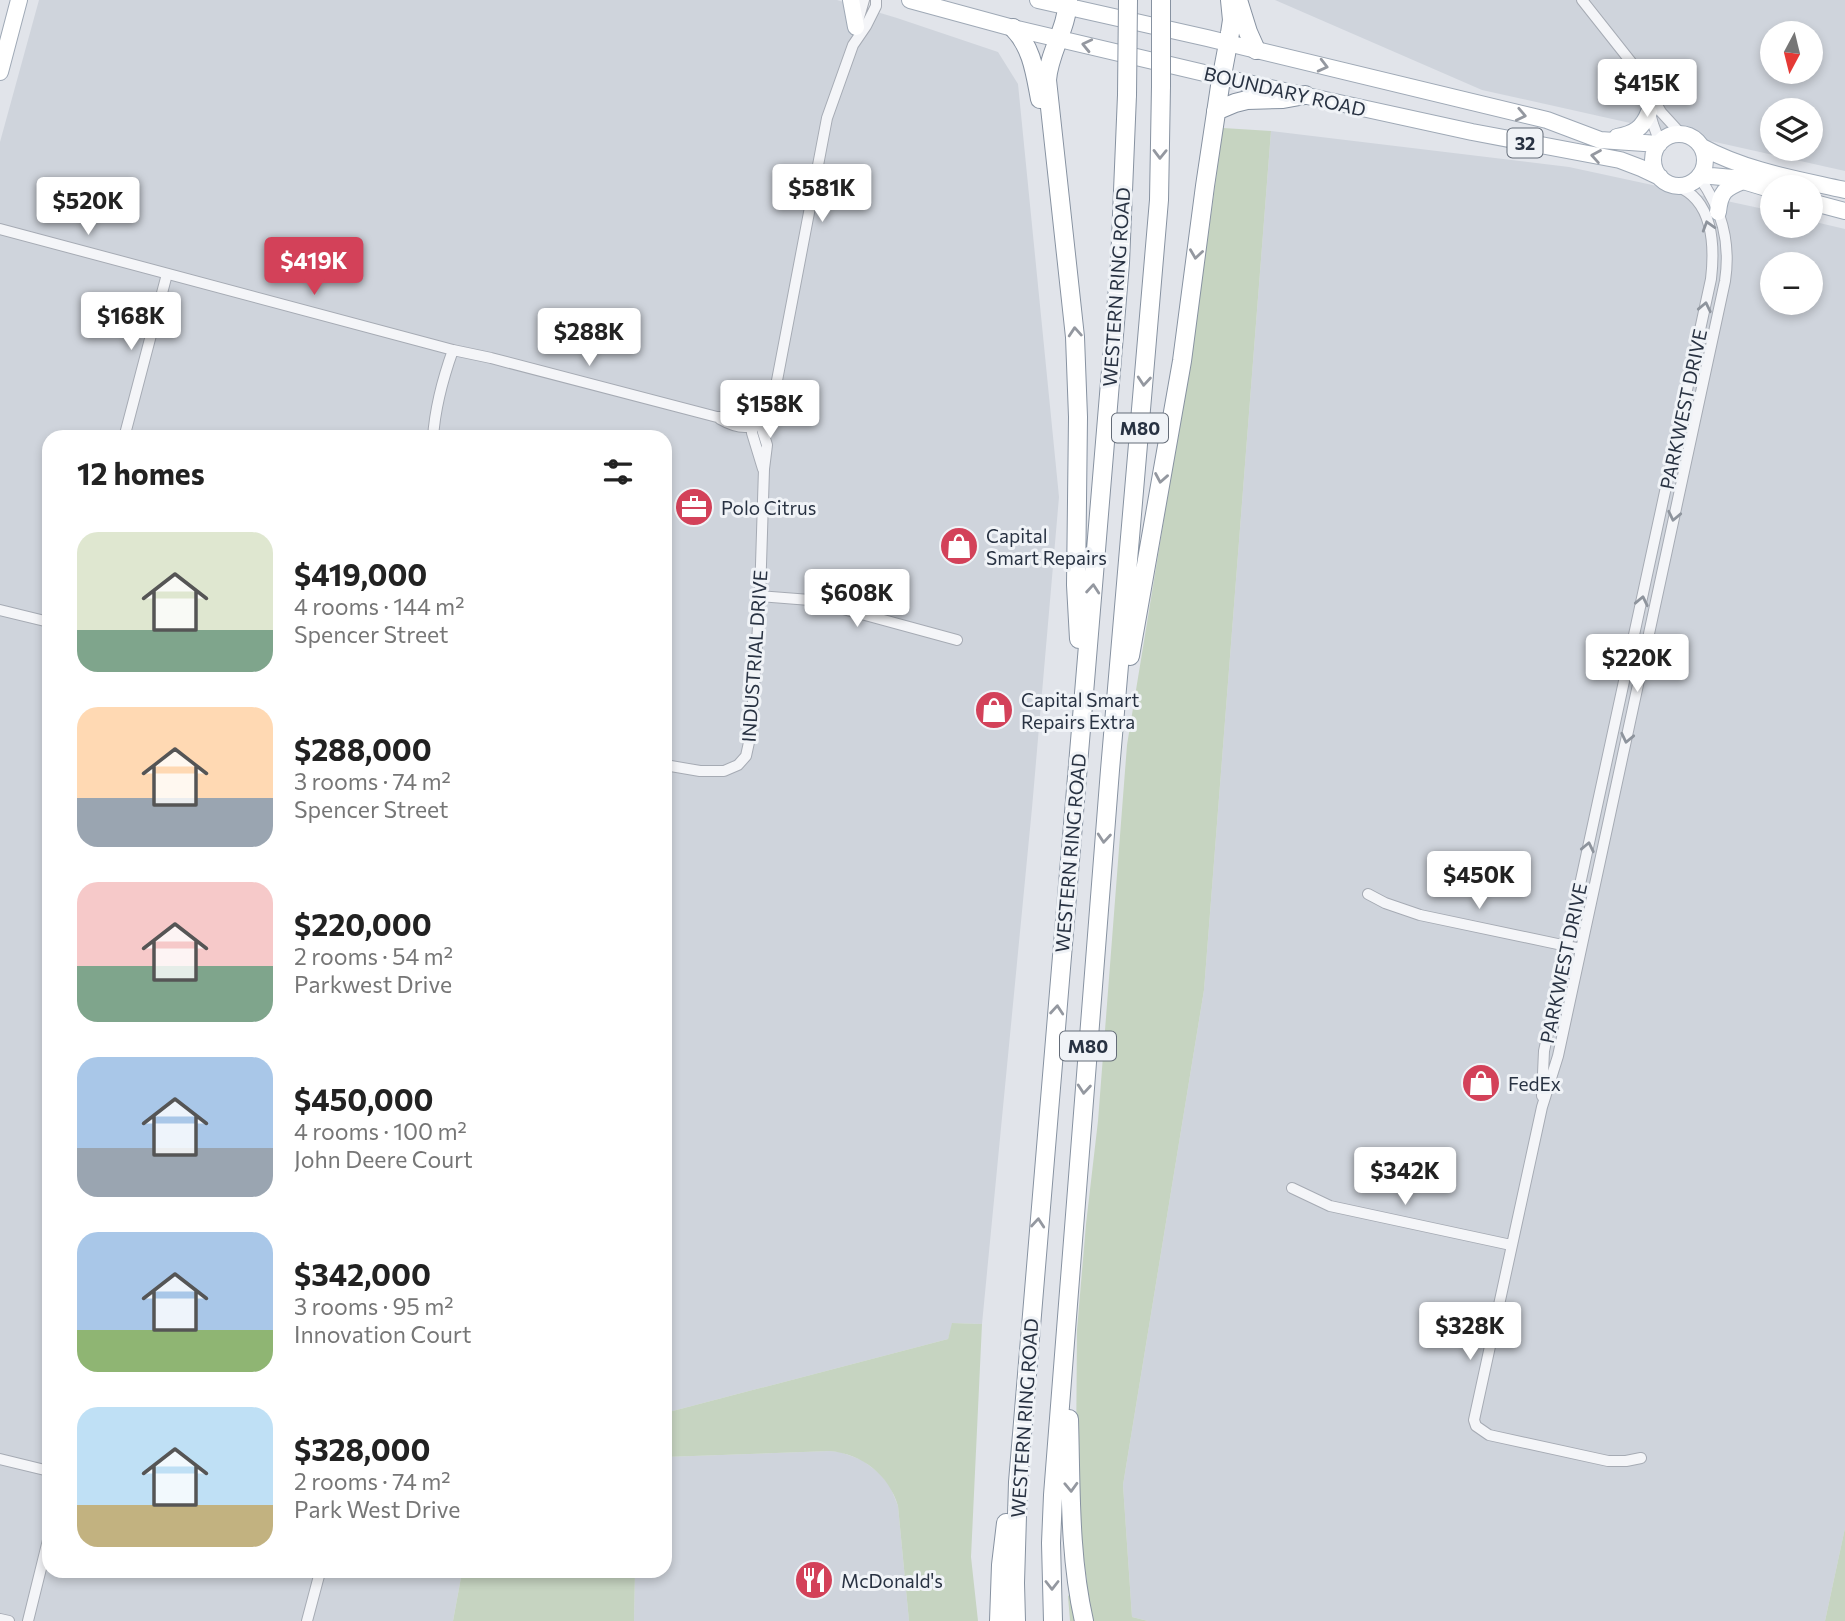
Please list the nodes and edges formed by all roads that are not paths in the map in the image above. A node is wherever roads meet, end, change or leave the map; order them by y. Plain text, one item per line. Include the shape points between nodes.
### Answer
1 (19, 0) edge
2 (851, 0) edge
3 (864, 0) edge
4 (876, 0) edge
5 (910, 0) edge
6 (1038, 0) edge
7 (1128, 0) edge
8 (1161, 0) edge
9 (1230, 0) edge
10 (1238, 0) edge
11 (1581, 0) edge
12 (1068, 4) edge
13 (856, 27) junction
14 (1013, 28) junction
15 (1059, 39) junction
16 (1228, 43) junction
17 (853, 46) junction
18 (1256, 50) junction
19 (0, 72) edge
20 (1222, 77) junction
21 (1641, 80) junction
22 (1305, 95) junction
23 (1216, 111) junction
24 (1649, 112) junction
25 (1682, 135) junction
26 (1600, 139) junction
27 (1660, 143) junction
28 (1702, 147) junction
29 (1700, 176) junction
30 (1660, 177) junction
31 (1743, 181) junction
32 (1676, 186) junction
33 (1760, 186) edge
34 (1845, 190) edge
35 (1823, 205) edge
36 (1845, 211) edge
37 (1061, 212) junction
38 (1718, 212) junction
39 (0, 229) edge
40 (167, 274) junction
41 (453, 350) junction
42 (1682, 414) junction
43 (1695, 417) junction
44 (754, 421) junction
45 (126, 430) edge
46 (433, 430) edge
47 (760, 596) junction
48 (0, 610) edge
49 (42, 620) edge
50 (957, 640) dead end
51 (1082, 705) junction
52 (672, 766) edge
53 (1110, 770) junction
54 (1368, 894) dead end
55 (1566, 946) junction
56 (1581, 949) junction
57 (1542, 1107) junction
58 (1292, 1188) dead end
59 (1511, 1245) junction
60 (1034, 1271) junction
61 (1067, 1321) junction
62 (1641, 1458) dead end
63 (0, 1459) edge
64 (42, 1469) edge
65 (42, 1564) edge
66 (318, 1578) edge
67 (0, 1619) edge
68 (9, 1621) edge
69 (28, 1621) edge
70 (307, 1621) edge
71 (999, 1621) edge
72 (1016, 1621) edge
73 (1053, 1621) edge
74 (1084, 1621) edge

1 - 19 main road
2 - 13 main road
3 - 13 street
4 - 17 street
5 - 14 main road, BOUNDARY ROAD / 32
6 - 12 main road, BOUNDARY ROAD / 32
51 -> 7 highway, WESTERN RING ROAD / M80, bridge via 1119,263
8 -> 53 highway, WESTERN RING ROAD / M80, bridge via 1159,200
9 - 16 highway
10 - 18 highway
11 - 21 street via 1624,51
12 - 15 highway
12 - 16 main road, BOUNDARY ROAD / 32
13 - 17 street
14 - 15 main road, BOUNDARY ROAD / 32
14 - 37 highway via 1031,58
20 -> 15 main road, BOUNDARY ROAD / 32
15 - 37 highway via 1047,80
16 - 18 main road, BOUNDARY ROAD / 32
16 - 20 highway
17 - 44 street via 825,127 773,398
18 -> 26 main road, BOUNDARY ROAD / 32 via 1547,120
20 - 22 main road, BOUNDARY ROAD / 32
20 - 23 highway
21 - 24 street
21 - 25 street
22 - 23 highway via 1247,100
30 -> 22 main road, BOUNDARY ROAD / 32 via 1620,160
23 -> 53 highway via 1182,361
24 - 26 main road via 1637,131
24 - 27 street
25 - 27 main road, 32
25 - 28 main road
26 - 27 main road, BOUNDARY ROAD / 32
27 - 30 main road via 1654,158
28 - 29 main road via 1705,162
28 - 34 main road via 1731,162
29 - 31 main road
29 - 32 main road
29 - 38 street, PARKWEST DRIVE
30 - 32 main road, 32
31 - 33 main road
31 - 38 main road via 1724,191
42 -> 32 street, PARKWEST DRIVE via 1713,251 1698,199
35 - 36 main road
51 -> 37 highway via 1076,585 1077,360
38 - 43 street, PARKWEST DRIVE via 1727,262
39 - 40 street
40 - 41 street
40 - 45 street
41 - 44 street via 717,417
41 - 46 street
42 - 43 street
55 -> 42 street, PARKWEST DRIVE
43 -> 56 street, PARKWEST DRIVE
44 - 47 street, INDUSTRIAL DRIVE via 767,445
47 - 50 street via 810,600
47 - 52 street, INDUSTRIAL DRIVE via 746,756 723,771
48 - 49 street
60 -> 51 highway, WESTERN RING ROAD / M80
53 -> 61 highway, WESTERN RING ROAD / M80
54 - 55 street via 1420,915
55 - 56 street
55 - 57 street, PARKWEST DRIVE via 1544,1051
56 - 57 street, PARKWEST DRIVE
57 - 59 street
58 - 59 street via 1330,1206
59 - 62 street via 1475,1412 1476,1426 1489,1435 1608,1461
60 - 71 highway via 1001,1565
60 - 72 highway, WESTERN RING ROAD / M80 via 1018,1482
61 -> 73 highway, WESTERN RING ROAD / M80 via 1053,1495
61 -> 74 highway via 1072,1526
63 - 64 street
65 - 69 street
66 - 70 street
67 - 68 street

